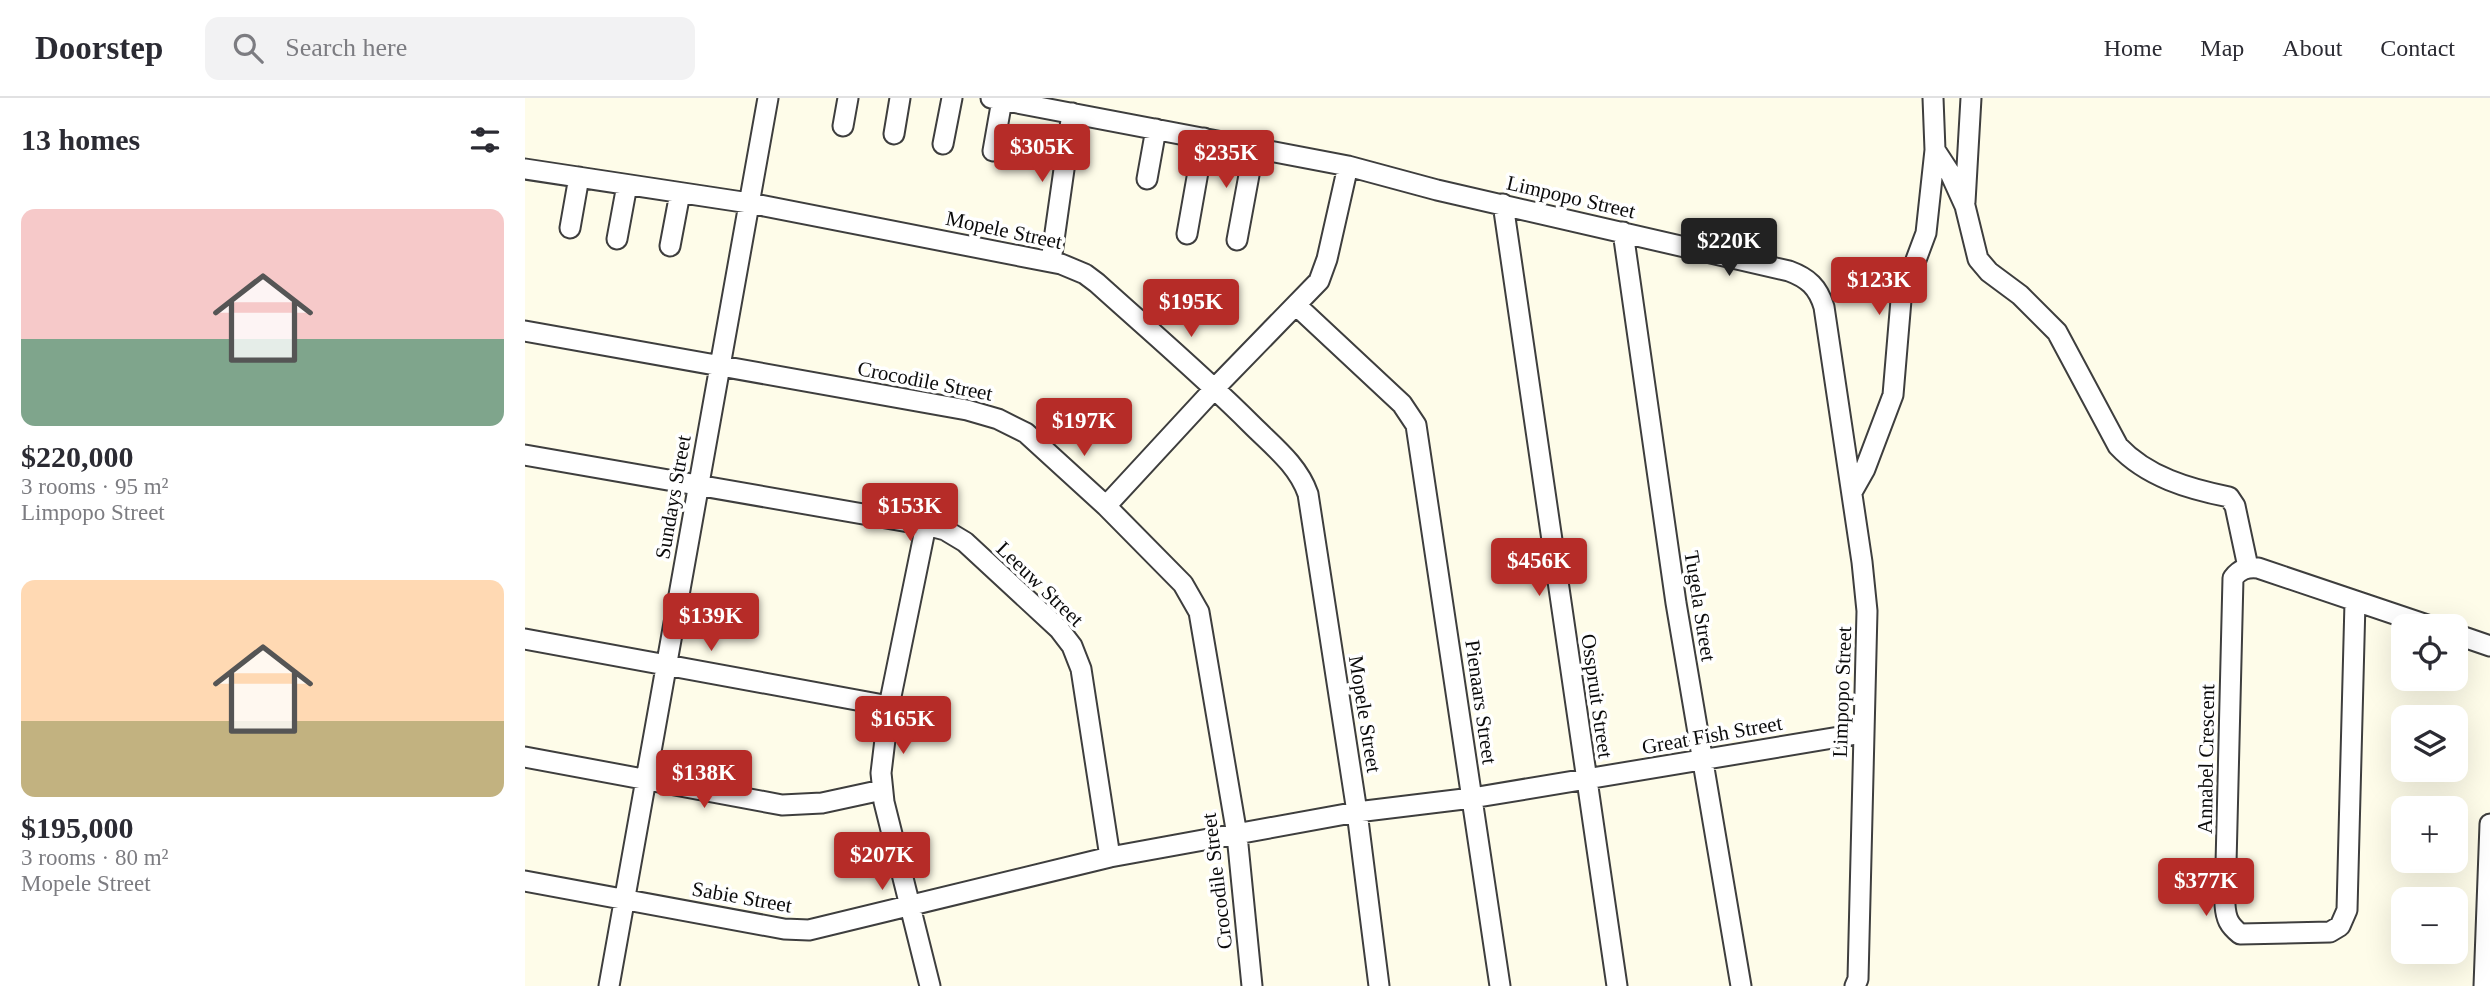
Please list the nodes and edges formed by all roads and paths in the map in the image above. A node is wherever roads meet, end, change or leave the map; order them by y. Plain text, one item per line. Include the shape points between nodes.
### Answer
1 (768, 98) edge
2 (848, 98) edge
3 (900, 98) edge
4 (952, 98) edge
5 (1933, 98) edge
6 (1971, 98) edge
7 (996, 99) edge
8 (1072, 113) junction
9 (843, 126) dead end
10 (1156, 129) junction
11 (894, 134) dead end
12 (1204, 138) junction
13 (943, 144) dead end
14 (1254, 148) junction
15 (1935, 150) junction
16 (993, 151) dead end
17 (1348, 166) junction
18 (526, 174) edge
19 (579, 177) junction
20 (1147, 179) dead end
21 (627, 185) junction
22 (680, 193) junction
23 (749, 203) junction
24 (1503, 204) junction
25 (1965, 206) junction
26 (570, 229) dead end
27 (1623, 232) junction
28 (1187, 234) dead end
29 (617, 239) dead end
30 (1237, 240) dead end
31 (670, 246) dead end
32 (1051, 261) junction
33 (1297, 306) junction
34 (525, 331) edge
35 (720, 367) junction
36 (1215, 388) junction
37 (525, 455) edge
38 (699, 484) junction
39 (1852, 492) junction
40 (1106, 506) junction
41 (926, 525) junction
42 (2248, 568) junction
43 (2355, 602) junction
44 (2392, 614) edge
45 (525, 639) edge
46 (2468, 639) edge
47 (2490, 646) edge
48 (666, 666) junction
49 (889, 706) junction
50 (1863, 733) junction
51 (525, 757) edge
52 (1703, 760) junction
53 (646, 778) junction
54 (1586, 780) junction
55 (881, 790) junction
56 (1472, 798) junction
57 (1357, 812) junction
58 (2490, 824) edge
59 (1237, 835) junction
60 (1110, 857) junction
61 (525, 880) edge
62 (625, 899) junction
63 (910, 905) junction
64 (609, 986) edge
65 (930, 986) edge
66 (1252, 986) edge
67 (1379, 986) edge
68 (1500, 986) edge
69 (1617, 986) edge
70 (1741, 986) edge
71 (1855, 986) edge
72 (2483, 986) edge

1 - 23 street, Sundays Street
2 - 9 street
3 - 11 street
4 - 13 street
5 - 15 street
6 - 25 street
7 - 8 street, Limpopo Street
7 - 16 street
8 - 10 street, Limpopo Street
8 - 32 street
10 - 12 street, Limpopo Street
10 - 20 street
12 - 14 street, Limpopo Street
12 - 28 street
14 - 17 street, Limpopo Street
14 - 30 street
15 - 25 street
15 - 39 street via 1926,233 1901,300 1893,394 1865,470
17 - 24 street, Limpopo Street
17 - 33 street via 1324,270
18 - 19 street, Mopele Street
19 - 21 street, Mopele Street
19 - 26 street
21 - 22 street, Mopele Street
21 - 29 street
22 - 23 street, Mopele Street
22 - 31 street
23 - 32 street, Mopele Street
23 - 35 street, Sundays Street
24 - 27 street, Limpopo Street
24 - 54 street, Osspruit Street
25 - 42 street via 1978,260 2057,332 2118,446 2153,473 2229,497
27 - 39 street, Limpopo Street via 1789,271 1813,284 1825,307
27 - 52 street, Tugela Street
32 - 36 street, Mopele Street via 1097,283
33 - 36 street
33 - 56 street, Pienaars Street via 1402,404 1416,425
34 - 35 street, Crocodile Street
35 - 38 street, Sundays Street
35 - 40 street, Crocodile Street via 998,419 1026,433
36 - 40 street
36 - 57 street, Mopele Street via 1304,482
37 - 38 street, Leeuw Street
38 - 41 street, Leeuw Street
38 - 48 street, Sundays Street
39 - 50 street, Limpopo Street via 1867,611
40 - 59 street, Crocodile Street via 1184,584 1199,612
41 - 49 street
41 - 60 street, Leeuw Street via 965,542 1072,646 1081,669
42 - 43 street
42 - 43 street, Annabel Crescent via 2233,578 2225,905 2226,919 2241,934 2330,932 2340,926 2347,910
43 - 44 street
45 - 48 street
46 - 47 street
48 - 49 street
48 - 53 street, Sundays Street
49 - 55 street
50 - 52 street, Great Fish Street
50 - 71 street, Limpopo Street
51 - 53 street
52 - 54 street, Great Fish Street
52 - 70 street, Tugela Street
53 - 55 street via 791,806
53 - 62 street, Sundays Street
54 - 56 street, Great Fish Street
54 - 69 street, Osspruit Street
55 - 63 street
56 - 57 street, Great Fish Street
56 - 68 street, Pienaars Street
57 - 59 street, Great Fish Street
57 - 67 street, Mopele Street
58 - 72 street
59 - 60 street, Sabie Street
59 - 66 street, Crocodile Street
60 - 63 street, Sabie Street
61 - 62 street, Sabie Street
62 - 63 street, Sabie Street via 801,930
62 - 64 street, Sundays Street
63 - 65 street

